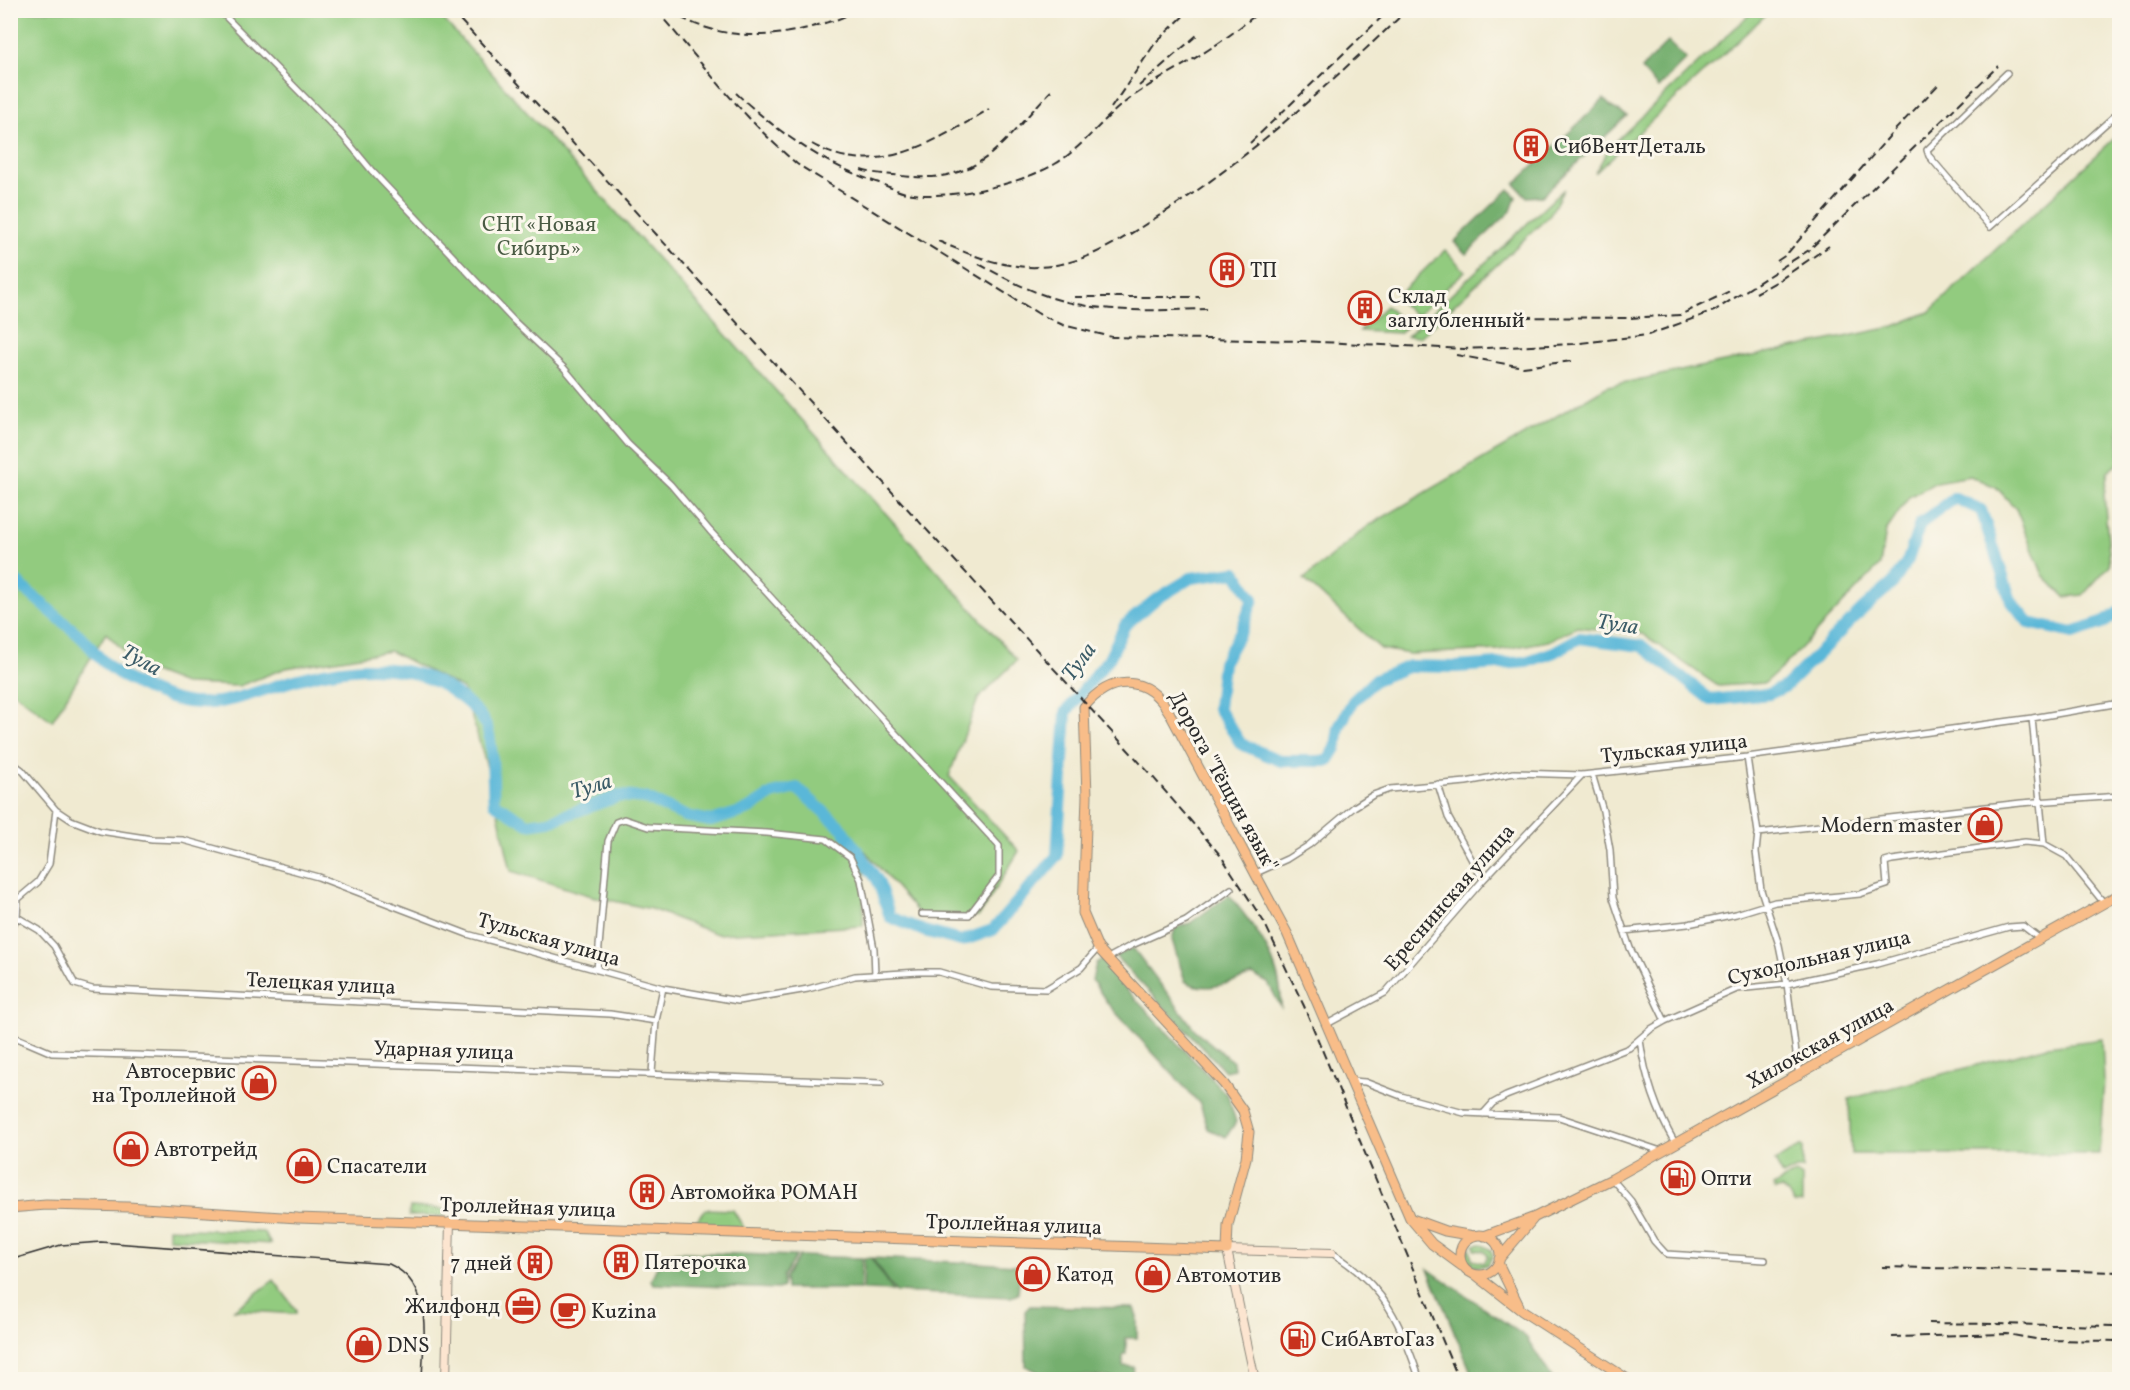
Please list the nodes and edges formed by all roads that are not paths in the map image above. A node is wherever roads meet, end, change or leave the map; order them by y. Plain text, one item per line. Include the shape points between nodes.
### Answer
1 (219, 10) edge
2 (2007, 74) dead end
3 (2120, 111) edge
4 (2120, 703) edge
5 (2032, 718) junction
6 (1748, 758) junction
7 (10, 761) edge
8 (1592, 774) junction
9 (1582, 775) junction
10 (1438, 784) junction
11 (2120, 796) edge
12 (2042, 803) junction
13 (56, 810) junction
14 (1758, 833) junction
15 (2044, 844) junction
16 (1256, 873) junction
17 (1483, 880) junction
18 (1231, 889) dead end
19 (2120, 894) edge
20 (2104, 903) junction
21 (1764, 906) junction
22 (922, 914) dead end
23 (17, 917) junction
24 (10, 931) edge
25 (1624, 931) junction
26 (2041, 940) junction
27 (1098, 948) junction
28 (1108, 958) junction
29 (597, 970) junction
30 (874, 975) junction
31 (1788, 984) junction
32 (663, 988) junction
33 (656, 1021) junction
34 (1665, 1021) junction
35 (1327, 1024) junction
36 (10, 1035) edge
37 (1640, 1040) junction
38 (652, 1073) junction
39 (1798, 1076) junction
40 (1352, 1081) junction
41 (881, 1083) dead end
42 (1483, 1114) junction
43 (1675, 1143) junction
44 (1661, 1150) junction
45 (1612, 1179) junction
46 (10, 1208) edge
47 (1535, 1217) junction
48 (1410, 1218) junction
49 (450, 1222) junction
50 (1480, 1236) junction
51 (1227, 1250) junction
52 (1332, 1253) joint
53 (1765, 1260) dead end
54 (1499, 1261) junction
55 (1462, 1266) junction
56 (1476, 1275) junction
57 (1522, 1311) junction
58 (446, 1380) edge
59 (1255, 1380) edge
60 (1420, 1380) edge
61 (1629, 1380) edge

1 - 22 street via 343,136 514,321 564,368 628,444 671,485 999,846 999,876 969,915
2 - 3 street via 1927,150 1990,226
4 - 5 street, Тульская улица
5 - 6 street, Тульская улица
5 - 12 street
6 - 8 street, Тульская улица
6 - 14 street
7 - 13 street, Тульская улица
8 - 9 street, Тульская улица
8 - 25 street via 1604,812 1613,898
9 - 10 street, Тульская улица via 1514,773
9 - 17 street, Ереснинская улица
10 - 16 street, Тульская улица via 1410,785 1373,795 1309,845
10 - 17 street via 1448,816
11 - 12 street
12 - 14 street
12 - 15 street
13 - 23 street via 49,864 38,882 18,899
13 - 29 street, Тульская улица via 100,831 183,840 318,877 467,934
14 - 21 street via 1756,852
15 - 20 street via 2067,856
15 - 21 street via 2025,842 1892,860 1885,862 1887,885 1860,894
16 - 27 main road, Дорога "Тёщин язык" via 1157,694 1136,684 1106,688 1084,707 1083,719 1087,796 1082,904
16 - 35 main road, Дорога "Тёщин язык"
17 - 35 street, Ереснинская улица via 1385,993
18 - 28 street via 1186,921
19 - 20 main road, Хилокская улица
20 - 26 main road, Хилокская улица
21 - 25 street via 1679,925
21 - 31 street
23 - 24 street
23 - 33 street, Телецкая улица via 39,930 54,946 75,984 92,989 610,1014
25 - 34 street
26 - 31 street, Суходольная улица via 2023,926 2009,927
26 - 39 main road, Хилокская улица
27 - 28 main road, Дорога "Тёщин язык"
27 - 30 street, Тульская улица via 1081,969 1046,989 991,987 939,972
28 - 51 main road, Дорога "Тёщин язык" via 1224,1084 1243,1111 1249,1132 1228,1225
29 - 30 street via 608,841 616,822 624,819 648,827 826,839 850,857 861,880 874,949
29 - 32 street, Тульская улица
30 - 32 street, Тульская улица via 738,1001
31 - 34 street, Суходольная улица via 1737,989
31 - 39 street
32 - 33 street
33 - 38 street
34 - 37 street, Суходольная улица
35 - 40 main road, Дорога "Тёщин язык"
36 - 38 street, Ударная улица via 52,1053 84,1056
37 - 42 street, Суходольная улица via 1506,1096
37 - 43 street via 1652,1089
38 - 41 street, Ударная улица
39 - 43 main road, Хилокская улица
40 - 42 street via 1464,1113
40 - 48 main road, Дорога "Тёщин язык"
42 - 44 street via 1559,1117
43 - 44 main road, Хилокская улица
44 - 45 main road, Хилокская улица
45 - 47 main road, Хилокская улица
45 - 53 street via 1666,1254
46 - 49 main road, Троллейная улица via 73,1206
47 - 50 main road, Хилокская улица
47 - 54 main road
48 - 50 main road via 1445,1231
48 - 55 main road, Дорога "Тёщин язык" via 1432,1244
49 - 51 main road, Троллейная улица
49 - 58 street
50 - 54 main road via 1493,1241
50 - 55 main road via 1462,1246
51 - 52 street, Троллейная улица
51 - 59 street
52 - 60 street via 1352,1265 1399,1321
54 - 56 main road via 1485,1275
54 - 57 main road
55 - 56 main road
56 - 57 main road
57 - 61 main road

